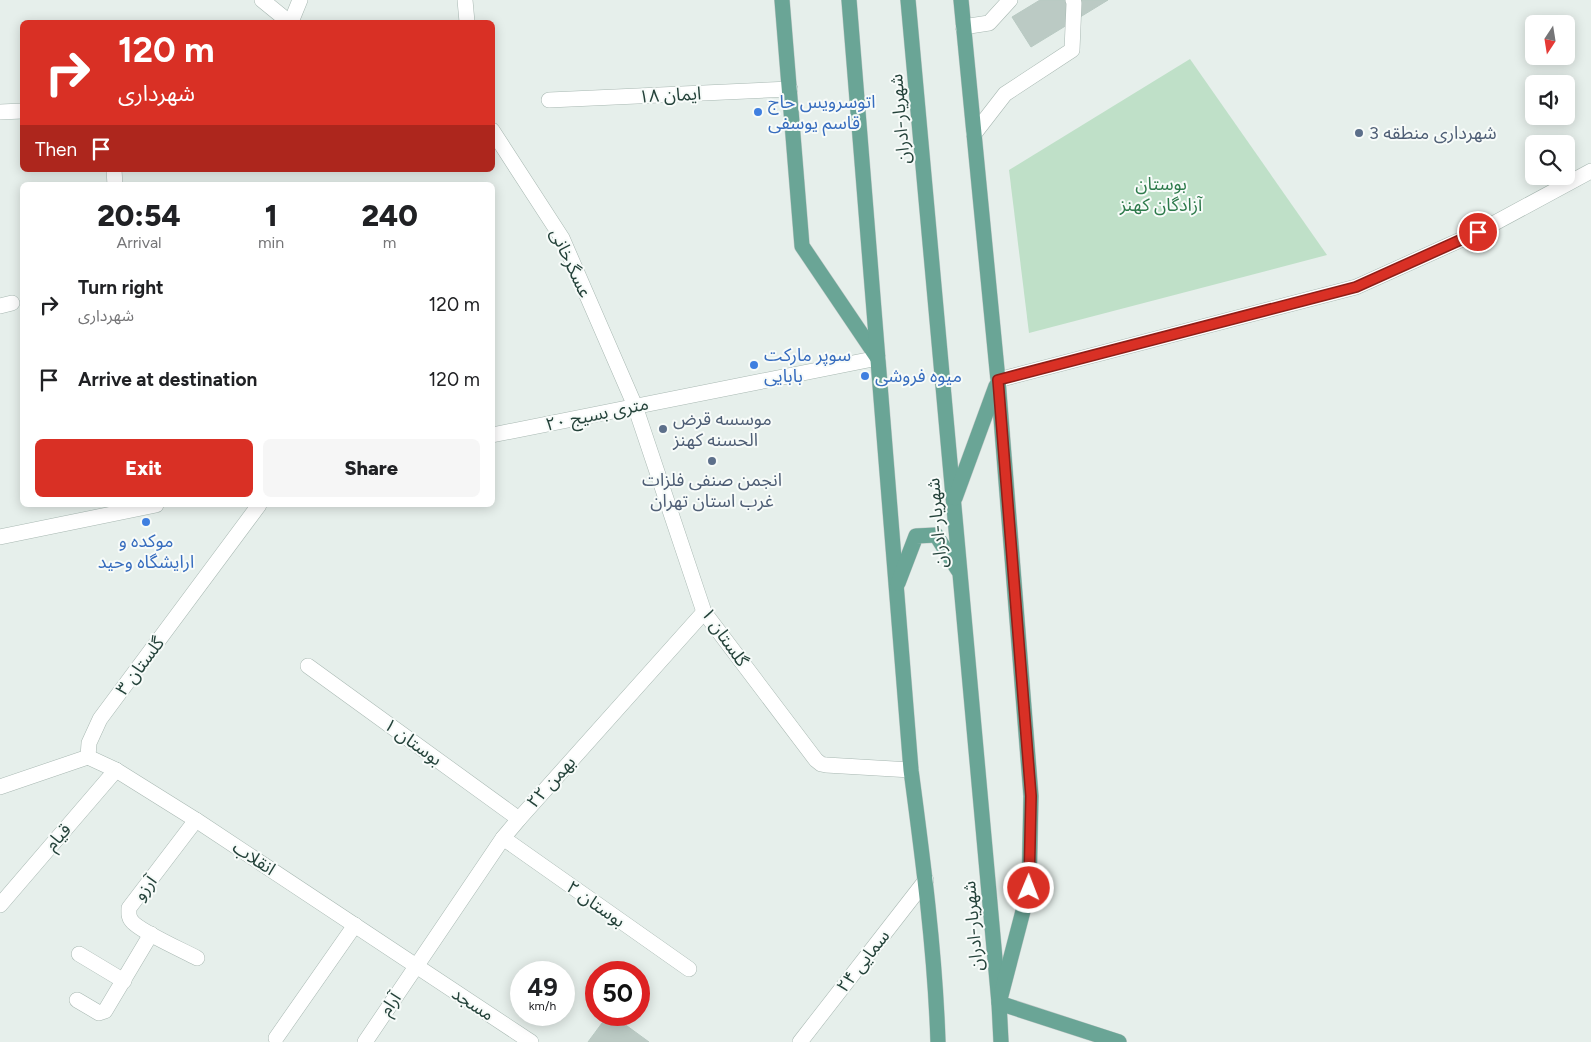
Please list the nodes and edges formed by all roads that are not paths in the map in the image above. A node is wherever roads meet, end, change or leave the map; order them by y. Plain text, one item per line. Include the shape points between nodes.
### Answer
1 (262, 0) edge
2 (300, 0) edge
3 (465, 0) edge
4 (782, 0) edge
5 (849, 0) edge
6 (908, 0) edge
7 (1010, 0) edge
8 (1073, 0) edge
9 (964, 2) edge
10 (287, 20) edge
11 (291, 20) edge
12 (467, 20) edge
13 (963, 27) junction
14 (790, 90) junction
15 (550, 100) dead end
16 (20, 111) edge
17 (0, 112) edge
18 (495, 134) edge
19 (974, 134) junction
20 (495, 153) edge
21 (509, 155) junction
22 (1591, 171) edge
23 (878, 358) junction
24 (998, 380) junction
25 (634, 406) junction
26 (495, 434) edge
27 (953, 502) junction
28 (138, 507) edge
29 (258, 507) edge
30 (0, 536) edge
31 (960, 573) junction
32 (896, 587) junction
33 (704, 612) junction
34 (308, 666) dead end
35 (88, 757) junction
36 (116, 770) junction
37 (911, 770) junction
38 (0, 787) edge
39 (519, 819) junction
40 (196, 820) junction
41 (503, 838) junction
42 (926, 880) junction
43 (0, 904) edge
44 (355, 925) junction
45 (151, 934) junction
46 (79, 954) dead end
47 (197, 958) dead end
48 (416, 966) junction
49 (689, 969) dead end
50 (124, 981) junction
51 (78, 1000) dead end
52 (999, 1002) junction
53 (276, 1038) dead end
54 (365, 1042) edge
55 (531, 1042) edge
56 (800, 1042) edge
57 (938, 1042) edge
58 (1001, 1042) edge
59 (1119, 1042) edge

1 - 10 street
2 - 11 street
3 - 12 street
4 - 14 main road
5 - 23 main road
6 - 27 main road, شهریار-ادران
7 - 13 street via 990,23
8 - 19 street via 1072,50 1005,94
9 - 13 main road
13 - 19 main road
14 - 15 street, ایمان ۱۸
14 - 23 main road via 802,246
16 - 17 street
18 - 21 street, عسگرخانی
19 - 24 main road
20 - 21 street
21 - 25 street, عسگرخانی via 562,238
22 - 24 street via 1478,232 1356,287
23 - 25 street, ۲۰ متری بسیج
23 - 32 main road
24 - 27 main road
24 - 52 main road via 1031,796 1029,888
25 - 26 street, ۲۰ متری بسیج
25 - 33 street, گلستان ۱
27 - 31 main road, شهریار-ادران
28 - 30 street
29 - 35 street, گلستان ۳ via 100,719 89,743
31 - 32 main road via 936,535 916,536
31 - 52 main road, شهریار-ادران
32 - 37 main road
33 - 37 street, گلستان ۱ via 821,764
33 - 39 street, ۲۲ بهمن
34 - 39 street, بوستان ۱
35 - 36 street, انقلاب
35 - 38 street
36 - 40 street, انقلاب
36 - 43 street, قیام
37 - 42 main road
39 - 41 street, ۲۲ بهمن
40 - 44 street, انقلاب
40 - 45 street, آرزو via 129,908 132,922
41 - 48 street, ۲۲ بهمن
41 - 49 street, بوستان ۲
42 - 56 street, سمایی ۲۴
42 - 57 main road
44 - 48 street, انقلاب
44 - 53 street
45 - 47 street, آرزو
45 - 50 street
46 - 50 street
48 - 54 street, آرام
48 - 55 street, مسجد
50 - 51 street via 103,1013
52 - 58 main road, شهریار-ادران
52 - 59 main road

